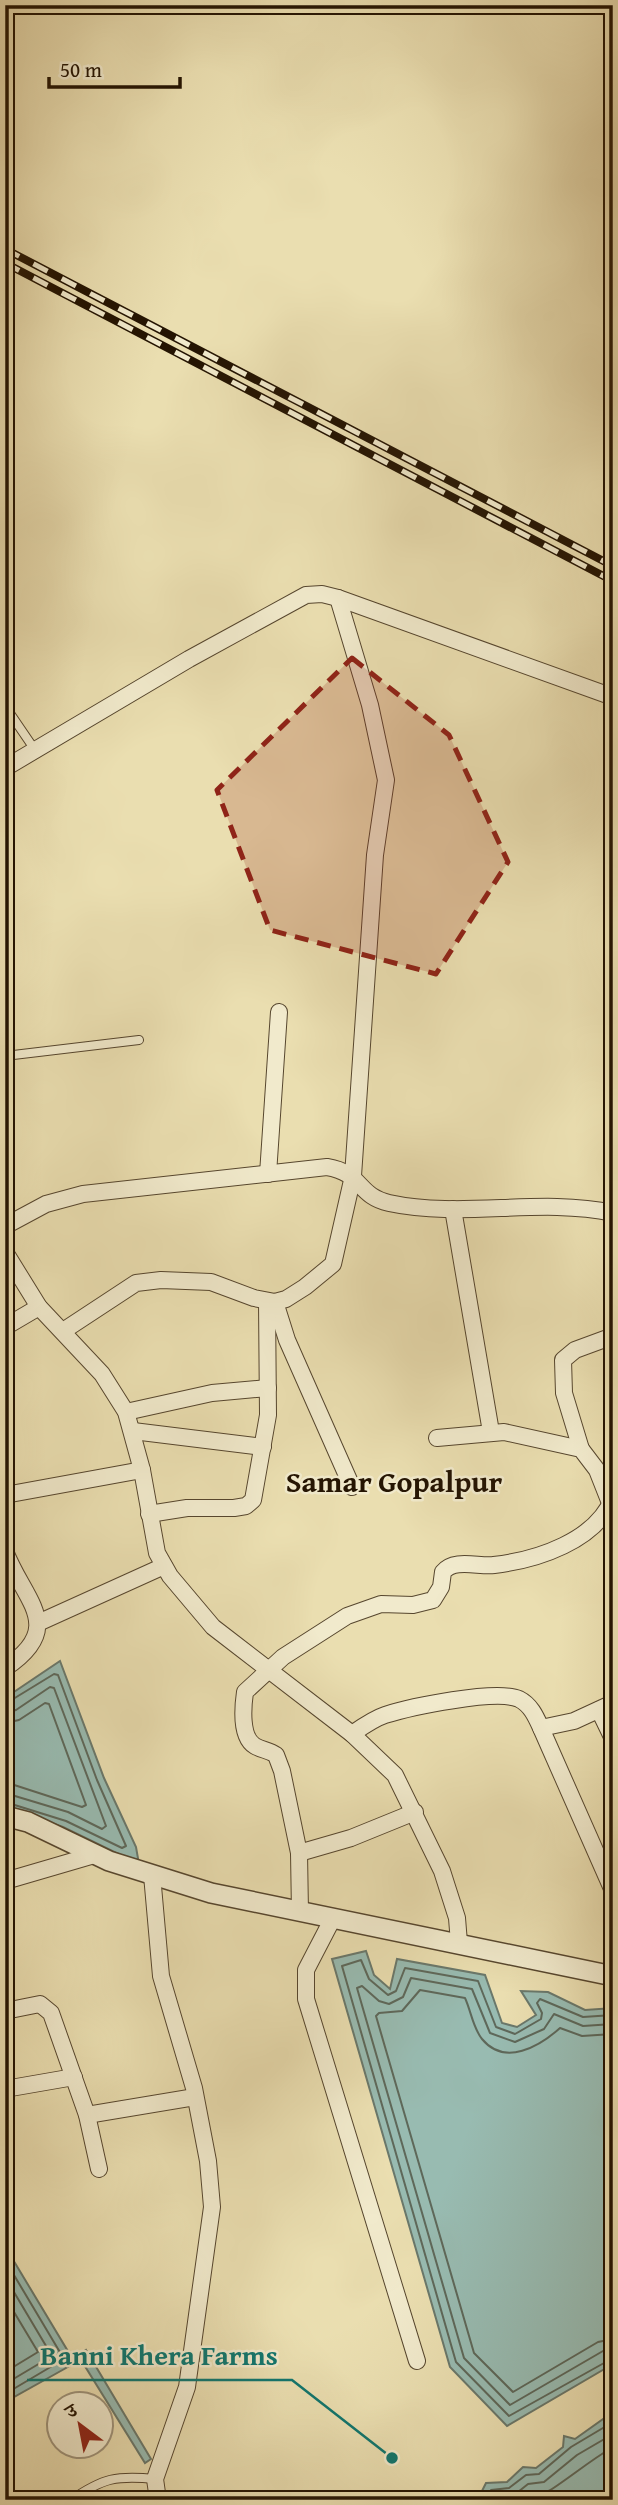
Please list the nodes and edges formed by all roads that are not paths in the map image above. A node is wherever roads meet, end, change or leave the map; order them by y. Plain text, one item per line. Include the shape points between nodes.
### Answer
1 (338, 598) junction
2 (613, 697) edge
3 (5, 706) edge
4 (35, 750) junction
5 (5, 768) edge
6 (279, 1012) dead end
7 (139, 1040) dead end
8 (5, 1056) edge
9 (268, 1174) junction
10 (353, 1176) junction
11 (453, 1209) junction
12 (613, 1213) edge
13 (5, 1226) edge
14 (5, 1251) edge
15 (271, 1302) junction
16 (39, 1307) junction
17 (5, 1327) edge
18 (63, 1331) junction
19 (613, 1336) edge
20 (268, 1388) junction
21 (125, 1412) junction
22 (133, 1431) junction
23 (491, 1432) junction
24 (437, 1438) dead end
25 (263, 1447) junction
26 (581, 1449) junction
27 (142, 1470) junction
28 (352, 1487) dead end
29 (5, 1495) edge
30 (612, 1504) edge
31 (149, 1514) junction
32 (7, 1560) edge
33 (164, 1566) junction
34 (38, 1623) junction
35 (5, 1668) edge
36 (270, 1671) junction
37 (606, 1707) edge
38 (541, 1728) junction
39 (352, 1734) junction
40 (613, 1740) edge
41 (415, 1812) junction
42 (5, 1816) edge
43 (299, 1853) junction
44 (94, 1855) junction
45 (152, 1875) junction
46 (5, 1881) edge
47 (613, 1891) edge
48 (300, 1912) junction
49 (333, 1918) junction
50 (459, 1943) junction
51 (613, 1976) edge
52 (5, 2007) edge
53 (74, 2077) junction
54 (5, 2089) edge
55 (195, 2097) junction
56 (87, 2115) junction
57 (99, 2169) dead end
58 (417, 2361) dead end
59 (155, 2479) junction
60 (71, 2500) edge
61 (158, 2500) edge

1 - 2 street
1 - 4 street via 306,595 289,603
1 - 10 street via 370,705 386,780 375,855
3 - 4 lane
4 - 5 street
6 - 9 street
7 - 8 lane
9 - 10 street via 327,1167
9 - 13 street via 83,1194 46,1204
10 - 11 street via 363,1191 388,1203
10 - 15 street via 333,1264 286,1299
11 - 12 street via 567,1206
11 - 23 street
14 - 16 street
15 - 18 street via 211,1282 145,1281 123,1289
15 - 20 street
15 - 28 street
16 - 17 street
16 - 18 street
18 - 21 street via 102,1374
19 - 26 street via 575,1350 562,1366 564,1393
20 - 21 street via 212,1393
20 - 25 street
21 - 22 street
22 - 25 street
22 - 27 street
23 - 24 street
23 - 26 street
25 - 31 street via 255,1494 246,1506
26 - 30 street via 601,1477
27 - 29 street
27 - 31 street
30 - 36 street via 594,1528 559,1547 511,1563 446,1567 433,1600 367,1607 302,1643
31 - 33 street
32 - 34 street via 23,1582
33 - 34 street
33 - 36 street via 199,1614
34 - 35 street via 32,1646
36 - 39 street
36 - 43 street via 245,1692 243,1714 253,1745 269,1750 279,1760
37 - 38 street via 575,1721
37 - 40 street
38 - 39 street via 528,1704 514,1697 499,1697 407,1709 382,1716
38 - 47 street
39 - 41 street via 395,1775
41 - 43 street
41 - 50 street via 450,1893
42 - 44 street via 46,1830
43 - 48 street
44 - 45 street
44 - 46 street
45 - 48 street
45 - 55 street via 161,1976
48 - 49 street
49 - 50 street
49 - 58 street via 306,1970 306,1999
50 - 51 street
52 - 53 street via 46,2007 56,2022
53 - 54 street
53 - 56 street
55 - 56 street
55 - 59 street via 212,2192 208,2256 182,2408
56 - 57 street
59 - 60 lane via 124,2475 102,2481
59 - 61 street

